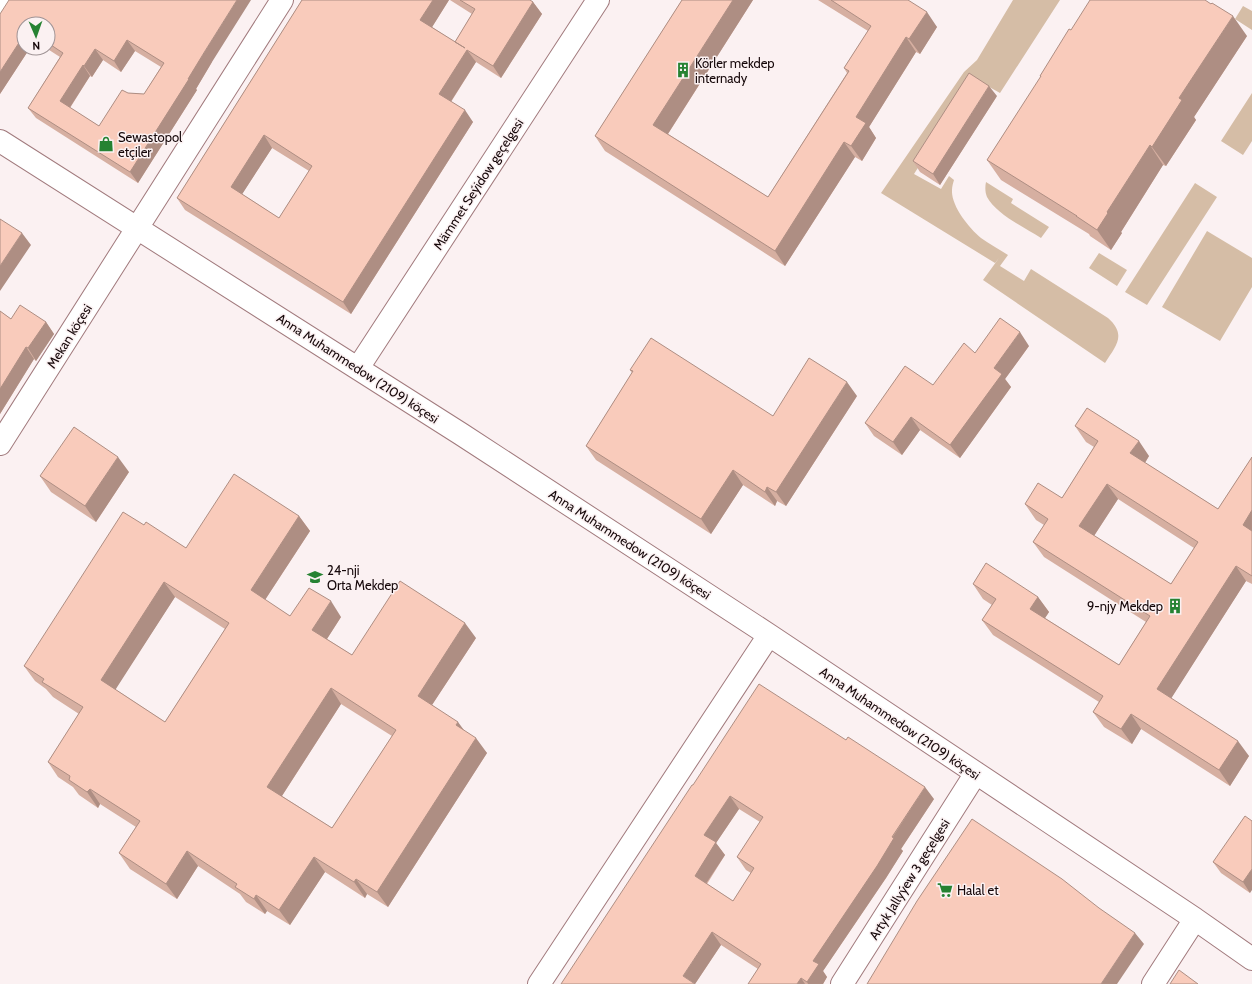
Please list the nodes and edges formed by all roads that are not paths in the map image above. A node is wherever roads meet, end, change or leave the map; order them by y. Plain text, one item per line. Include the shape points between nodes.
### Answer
1 (2, 0) edge
2 (282, 0) edge
3 (598, 0) edge
4 (0, 4) edge
5 (0, 141) edge
6 (138, 228) junction
7 (358, 368) junction
8 (1, 439) edge
9 (769, 635) junction
10 (976, 773) junction
11 (1195, 919) junction
12 (1252, 959) edge
13 (539, 984) edge
14 (842, 984) edge
15 (1153, 984) edge

1 - 4 street
2 - 6 street, Mekan köçesi
3 - 7 street, Mämmet Seýidow geçelgesi
5 - 6 street, Anna Muhammedow (2109) köçesi
6 - 7 street, Anna Muhammedow (2109) köçesi
6 - 8 street, Mekan köçesi
7 - 9 street, Anna Muhammedow (2109) köçesi
9 - 10 street, Anna Muhammedow (2109) köçesi
9 - 13 street
10 - 11 street, Anna Muhammedow (2109) köçesi
10 - 14 street, Artyk Jallyýew 3 geçelgesi
11 - 12 street, Anna Muhammedow (2109) köçesi
11 - 15 street

